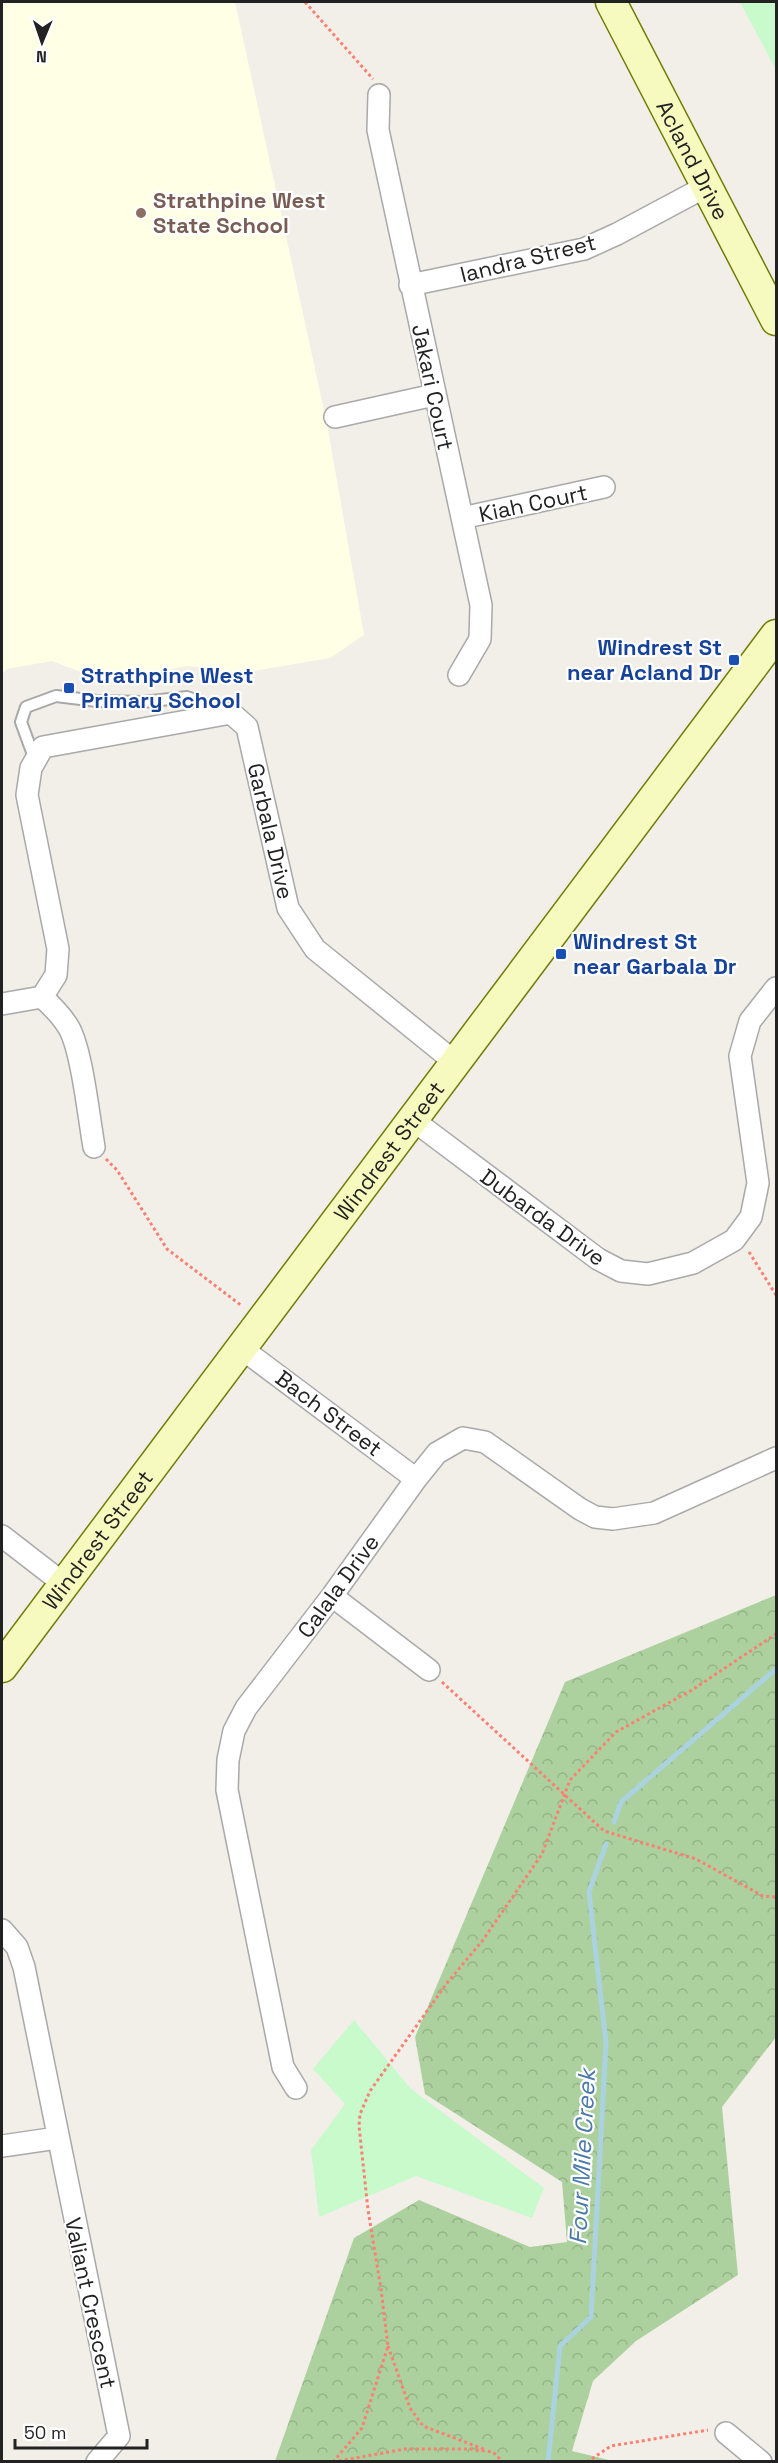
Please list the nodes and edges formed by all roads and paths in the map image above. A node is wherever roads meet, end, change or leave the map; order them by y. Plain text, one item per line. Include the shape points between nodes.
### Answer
1 (305, 2) edge
2 (611, 2) edge
3 (379, 95) joint
4 (705, 187) junction
5 (410, 285) junction
6 (777, 320) edge
7 (434, 395) junction
8 (334, 417) dead end
9 (604, 488) dead end
10 (462, 518) junction
11 (777, 635) edge
12 (459, 675) dead end
13 (231, 713) junction
14 (35, 760) junction
15 (777, 988) edge
16 (42, 997) junction
17 (2, 1004) edge
18 (456, 1063) junction
19 (413, 1120) junction
20 (94, 1147) joint
21 (747, 1248) dead end
22 (777, 1295) edge
23 (249, 1311) dead end
24 (241, 1348) junction
25 (777, 1458) edge
26 (416, 1479) junction
27 (2, 1536) edge
28 (64, 1584) junction
29 (332, 1596) junction
30 (777, 1634) edge
31 (2, 1667) edge
32 (429, 1670) joint
33 (563, 1793) junction
34 (777, 1897) edge
35 (2, 1930) edge
36 (296, 2088) dead end
37 (57, 2138) junction
38 (2, 2146) edge
39 (388, 2346) junction
40 (726, 2433) joint
41 (493, 2452) junction
42 (97, 2462) edge
43 (333, 2462) edge
44 (503, 2462) edge
45 (587, 2462) edge
46 (761, 2462) edge

1 - 3 path via 372,77
2 - 4 street, Acland Drive
3 - 5 street, Jakari Court via 378,130
4 - 5 street, Iandra Street via 584,249
4 - 6 street, Acland Drive
5 - 7 street, Jakari Court
7 - 8 street
7 - 10 street, Jakari Court
9 - 10 street, Kiah Court
10 - 12 street, Jakari Court via 481,605 480,639
11 - 18 street, Windrest Street
13 - 14 street via 43,747
13 - 14 lane via 187,697 131,702 56,696 26,707 21,722
13 - 18 street, Garbala Drive via 247,727 288,908 315,949
14 - 16 street via 27,795 58,949 56,975
15 - 19 street, Dubarda Drive via 750,1021 740,1056 758,1183 751,1217 734,1240 693,1263 648,1274 621,1272 597,1259
16 - 17 street
16 - 20 street via 57,1011 76,1046
18 - 19 street, Windrest Street
19 - 24 street, Windrest Street
20 - 23 path via 117,1170 167,1249
21 - 22 path
24 - 26 street, Bach Street
24 - 28 street, Windrest Street
25 - 26 street, Calala Drive via 654,1513 613,1519 594,1517 580,1509 485,1442 463,1438 437,1453
26 - 29 street, Calala Drive
27 - 28 street
28 - 31 street, Windrest Street
29 - 32 street
29 - 36 street, Calala Drive via 246,1708 234,1731 228,1760 226,1790 283,2067
30 - 33 path via 692,1690 616,1732 570,1780
32 - 33 path
33 - 34 path via 604,1831 696,1859 763,1896
33 - 39 path via 542,1854 483,1940 397,2052 370,2091 360,2114 368,2210
35 - 37 street, Valiant Crescent via 17,1947 24,1967
37 - 38 street
37 - 42 street, Valiant Crescent via 119,2436
39 - 41 path via 410,2408 423,2426
39 - 43 path via 362,2428
40 - 45 path via 703,2429 611,2446
40 - 46 street
41 - 43 path via 405,2449
41 - 44 path

